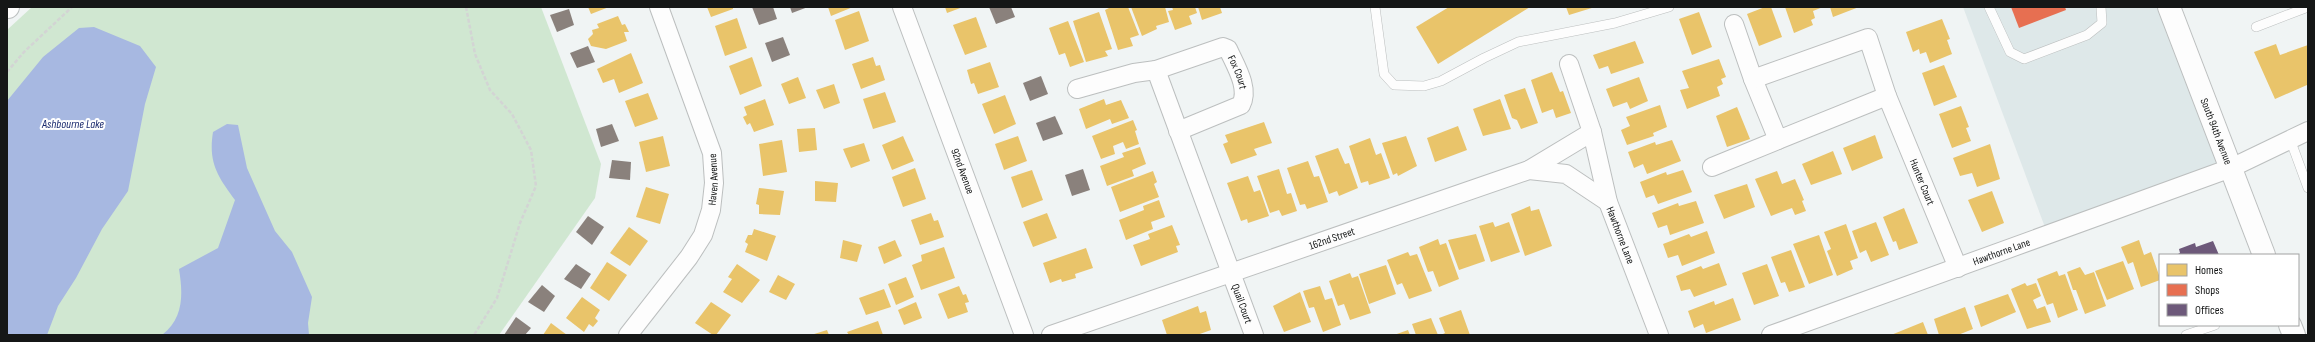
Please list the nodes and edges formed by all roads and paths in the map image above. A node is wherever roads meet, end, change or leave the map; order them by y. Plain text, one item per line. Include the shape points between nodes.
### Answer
1 (72, 7) edge
2 (466, 7) edge
3 (659, 7) edge
4 (902, 7) edge
5 (1375, 7) edge
6 (1669, 7) edge
7 (1989, 7) edge
8 (2101, 7) edge
9 (2169, 7) edge
10 (2308, 7) edge
11 (1734, 24) dead end
12 (2256, 27) dead end
13 (1569, 64) dead end
14 (1156, 70) junction
15 (7, 72) edge
16 (1753, 79) junction
17 (1077, 89) dead end
18 (1887, 96) junction
19 (1178, 131) junction
20 (1592, 132) junction
21 (2308, 132) edge
22 (2290, 139) junction
23 (1778, 140) junction
24 (1712, 167) dead end
25 (2231, 168) junction
26 (1529, 170) junction
27 (2308, 188) edge
28 (1608, 202) junction
29 (2264, 254) edge
30 (1958, 268) junction
31 (1230, 273) junction
32 (2212, 326) edge
33 (474, 335) edge
34 (628, 335) edge
35 (1024, 335) edge
36 (1051, 335) edge
37 (1254, 335) edge
38 (1659, 335) edge
39 (1772, 335) edge
40 (2186, 335) edge

1 - 15 path via 24,52
2 - 33 path via 475,54 490,90 512,114 531,150 536,186 520,223 497,298
3 - 34 street, Haven Avenue via 712,153 714,183 711,210 703,235
4 - 35 street, 92nd Avenue
5 - 6 lane via 1384,74 1394,85 1408,87 1442,81 1518,42 1615,23
7 - 8 lane via 2010,52 2024,59 2087,35 2102,23
9 - 25 street, South 94th Avenue
10 - 12 lane
11 - 16 street
13 - 20 street, Hawthorne Lane
14 - 17 street, Fox Court via 1134,73
14 - 19 street
14 - 19 street, Fox Court via 1223,47 1228,49 1243,86 1244,98 1241,105
16 - 18 street, Hunter Court via 1868,38
16 - 23 street
18 - 23 street
18 - 30 street, Hunter Court
19 - 31 street
20 - 26 street
20 - 28 street, Hawthorne Lane
21 - 22 street, Hawthorne Lane
22 - 25 street, Hawthorne Lane
22 - 27 lane
23 - 24 street
25 - 29 street, South 94th Avenue
25 - 30 street, Hawthorne Lane
26 - 28 street, 162nd Street via 1566,174
26 - 31 street, 162nd Street
28 - 38 street, Hawthorne Lane
30 - 39 street, Hawthorne Lane
31 - 36 street, 162nd Street
31 - 37 street, Quail Court
32 - 40 lane

